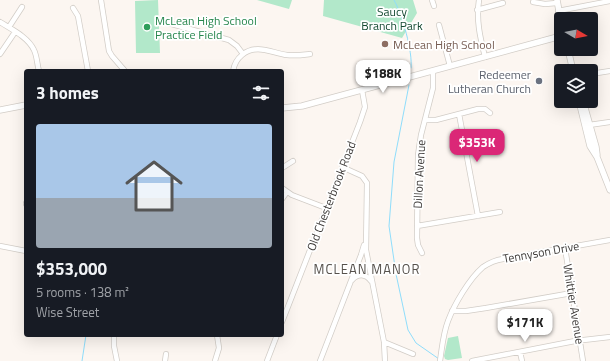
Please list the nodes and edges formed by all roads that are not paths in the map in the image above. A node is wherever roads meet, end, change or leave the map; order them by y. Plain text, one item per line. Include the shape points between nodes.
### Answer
1 (101, 0) edge
2 (432, 0) edge
3 (479, 0) edge
4 (610, 1) edge
5 (533, 2) dead end
6 (549, 2) edge
7 (557, 2) edge
8 (503, 3) dead end
9 (434, 6) dead end
10 (22, 8) dead end
11 (73, 8) dead end
12 (477, 10) junction
13 (558, 10) joint
14 (0, 22) edge
15 (168, 22) dead end
16 (439, 26) dead end
17 (9, 27) junction
18 (15, 32) junction
19 (554, 38) edge
20 (0, 54) edge
21 (243, 54) junction
22 (310, 54) dead end
23 (485, 57) junction
24 (450, 66) junction
25 (39, 69) edge
26 (88, 69) edge
27 (123, 69) edge
28 (234, 69) edge
29 (433, 71) junction
30 (610, 71) edge
31 (598, 73) edge
32 (362, 90) junction
33 (24, 105) edge
34 (284, 108) edge
35 (580, 108) edge
36 (585, 108) edge
37 (0, 110) edge
38 (490, 113) dead end
39 (459, 114) junction
40 (425, 120) junction
41 (610, 122) edge
42 (589, 125) junction
43 (597, 157) junction
44 (293, 161) dead end
45 (284, 167) edge
46 (342, 167) junction
47 (284, 190) edge
48 (610, 190) edge
49 (287, 192) junction
50 (284, 197) edge
51 (326, 208) junction
52 (500, 212) dead end
53 (478, 216) junction
54 (417, 226) junction
55 (366, 237) junction
56 (610, 240) edge
57 (0, 246) edge
58 (565, 248) junction
59 (24, 251) edge
60 (422, 253) dead end
61 (351, 281) junction
62 (372, 282) junction
63 (572, 293) junction
64 (452, 311) junction
65 (284, 317) edge
66 (114, 337) edge
67 (217, 337) edge
68 (276, 337) edge
69 (610, 337) edge
70 (580, 341) junction
71 (384, 342) junction
72 (520, 352) junction
73 (166, 354) dead end
74 (413, 354) dead end
75 (117, 361) edge
76 (165, 361) edge
77 (215, 361) edge
78 (267, 361) edge
79 (320, 361) edge
80 (385, 361) edge
81 (440, 361) edge
82 (472, 361) edge
83 (522, 361) edge
84 (583, 361) edge

1 - 27 street via 109,51
2 - 9 street
3 - 12 street
4 - 13 street
5 - 6 street
6 - 7 street
7 - 13 main road
8 - 12 street
10 - 17 street
11 - 26 street via 78,16
12 - 23 street
14 - 17 street
15 - 21 street via 229,40
16 - 24 street
17 - 18 street
18 - 20 street
18 - 25 street via 31,45 36,54
19 - 23 main road
21 - 22 street via 256,49 287,55
21 - 28 street
23 - 24 main road
24 - 29 main road
29 - 32 main road
29 - 40 street, Dillon Avenue via 433,88
30 - 31 street
32 - 34 main road via 302,106
32 - 46 street, Old Chesterbrook Road via 364,111
33 - 37 main road
35 - 43 main road via 590,146
36 - 42 main road
38 - 39 street via 482,109
39 - 40 street
39 - 53 street
40 - 54 street, Dillon Avenue via 418,155
41 - 42 street
42 - 43 main road
43 - 48 main road via 606,173
44 - 45 street
46 - 51 street, Old Chesterbrook Road
46 - 55 street via 362,176 367,182
47 - 49 street
49 - 50 street
49 - 51 street
51 - 65 street, Old Chesterbrook Road
52 - 53 street
53 - 54 street
54 - 60 street, Dillon Avenue via 418,245
55 - 61 street
55 - 62 street
56 - 58 street, Tennyson Drive
57 - 59 street
58 - 63 street, Whittier Avenue
58 - 64 street, Tennyson Drive via 490,263 475,276
61 - 62 street via 356,276 363,275
61 - 79 street
62 - 71 street
63 - 64 street via 486,308
63 - 70 street, Whittier Avenue
64 - 81 street, Tennyson Drive
66 - 75 street
67 - 77 street via 219,348
68 - 78 street
69 - 70 street
70 - 72 street
70 - 84 street, Whittier Avenue
71 - 74 street
71 - 80 street
72 - 82 street
72 - 83 street
73 - 76 street

